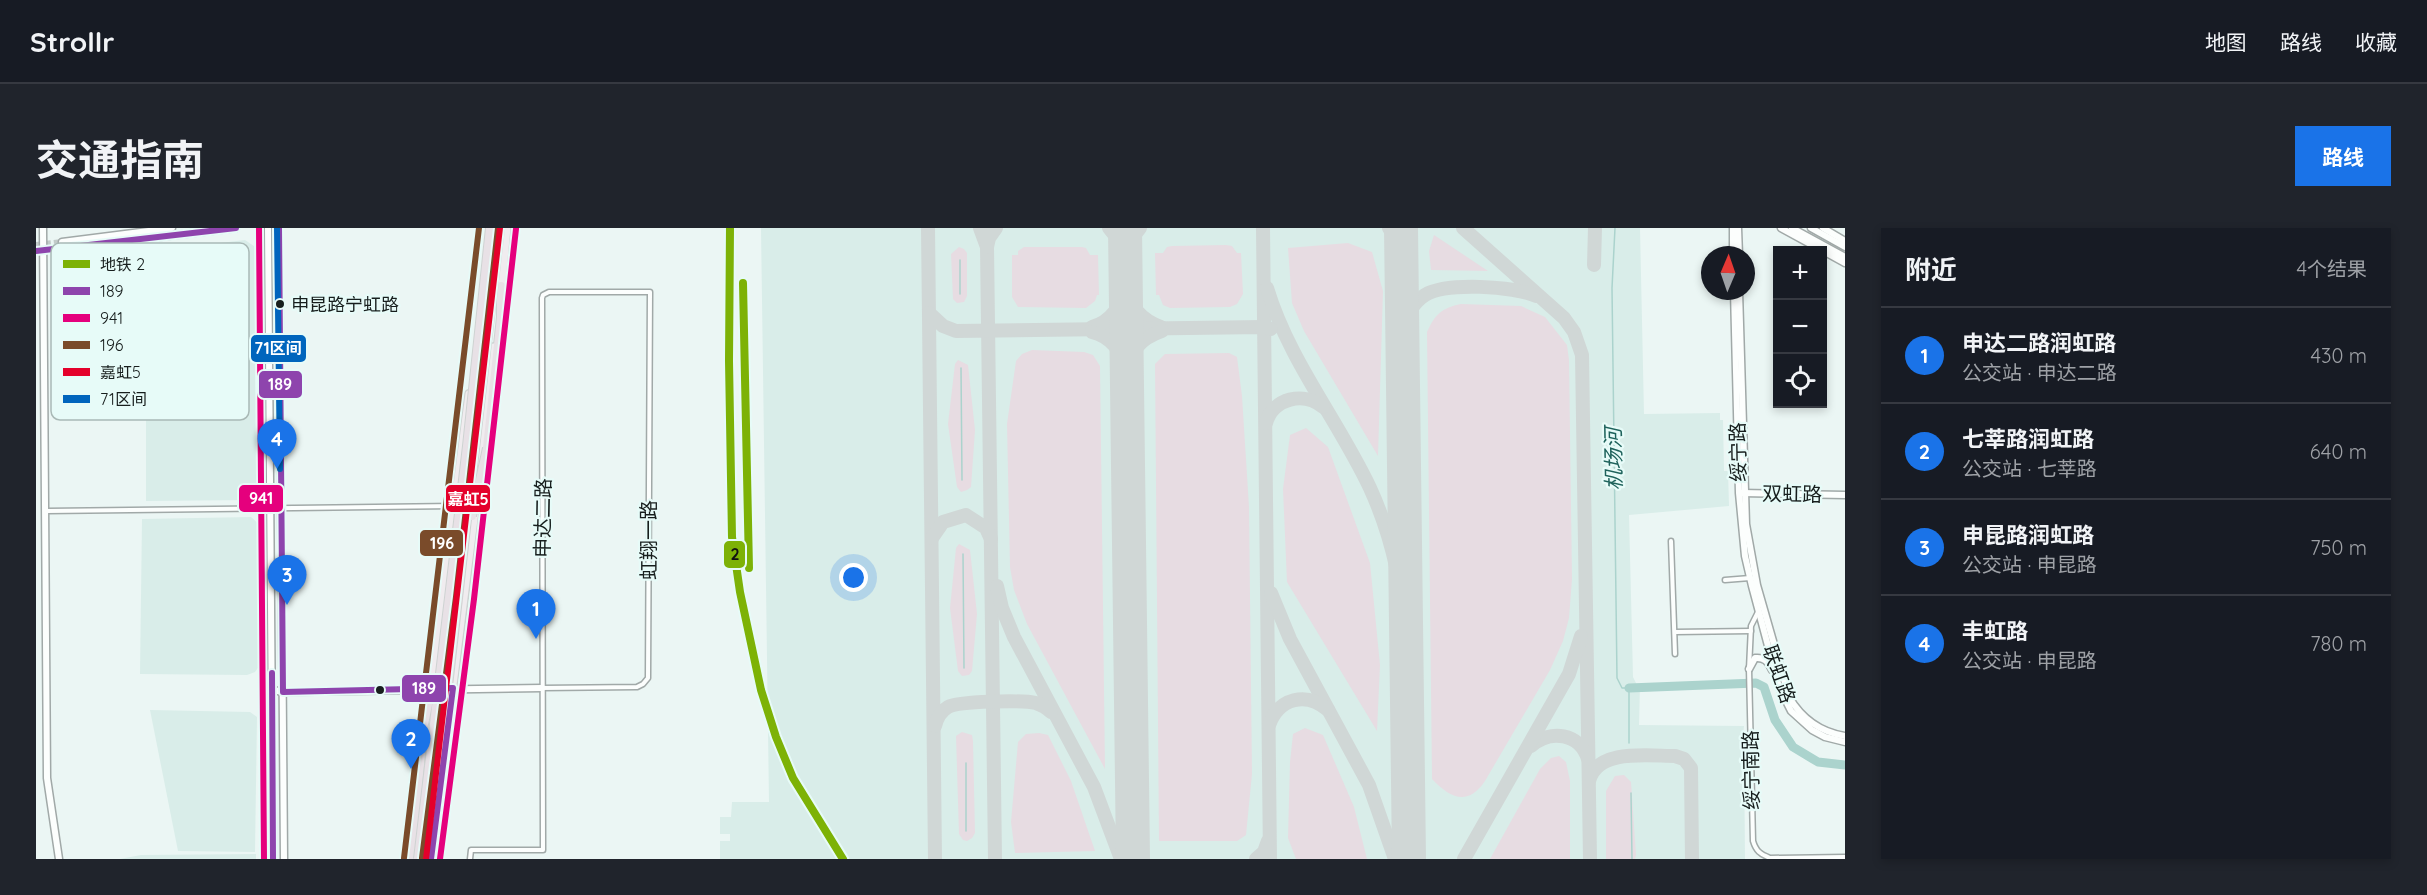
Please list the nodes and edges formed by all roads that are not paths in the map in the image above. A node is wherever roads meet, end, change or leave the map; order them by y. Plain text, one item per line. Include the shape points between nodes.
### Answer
1 (43, 228) edge
2 (172, 228) edge
3 (236, 228) edge
4 (268, 228) edge
5 (279, 228) edge
6 (488, 228) edge
7 (500, 228) edge
8 (507, 228) edge
9 (1733, 228) edge
10 (1738, 228) edge
11 (1781, 228) edge
12 (1792, 228) edge
13 (1811, 228) edge
14 (1823, 228) edge
15 (1845, 241) edge
16 (76, 243) edge
17 (83, 243) edge
18 (1733, 246) edge
19 (1739, 246) edge
20 (1845, 247) edge
21 (1845, 257) edge
22 (1845, 263) edge
23 (501, 286) junction
24 (650, 291) joint
25 (1734, 300) edge
26 (1740, 300) edge
27 (1742, 493) junction
28 (1845, 495) edge
29 (456, 506) junction
30 (475, 507) junction
31 (271, 508) junction
32 (280, 508) junction
33 (47, 511) junction
34 (1671, 541) dead end
35 (465, 543) junction
36 (1750, 578) junction
37 (1725, 580) dead end
38 (1761, 609) junction
39 (1751, 630) junction
40 (1675, 632) junction
41 (442, 638) junction
42 (1675, 654) dead end
43 (1749, 669) junction
44 (1779, 687) junction
45 (430, 688) junction
46 (453, 688) junction
47 (542, 688) junction
48 (283, 692) junction
49 (273, 693) junction
50 (1845, 736) edge
51 (1845, 741) edge
52 (1845, 857) edge
53 (59, 859) edge
54 (273, 859) edge
55 (284, 859) edge
56 (411, 859) edge
57 (418, 859) edge
58 (428, 859) edge
59 (470, 859) edge

1 - 33 main road
2 - 16 main road
3 - 17 main road
4 - 31 main road
5 - 32 main road
6 - 29 main road
6 - 41 highway, bridge via 467,446
7 - 35 highway, bridge
8 - 23 main road
9 - 18 main road
10 - 19 main road
11 - 22 main road
12 - 21 main road
13 - 20 main road
14 - 15 main road
23 - 30 main road
23 - 35 highway, bridge via 485,456
24 - 47 street, 虹翔一路 via 648,678 637,687
24 - 47 street, 申达二路 via 549,292 542,298
25 - 27 main road, 绥宁路
26 - 27 main road, 绥宁路
27 - 28 main road, 双虹路
27 - 36 main road, 绥宁路 via 1742,535
27 - 38 main road, 绥宁路
29 - 30 main road
29 - 32 street
29 - 45 main road
30 - 46 main road
31 - 32 street
31 - 33 street
31 - 49 main road
32 - 48 main road
33 - 53 main road via 47,778
34 - 40 street
35 - 58 highway, bridge
36 - 37 street
36 - 38 main road, 绥宁路
38 - 39 street, 绥宁南路
38 - 44 main road, 联虹路
38 - 50 main road, 联虹路 via 1795,708 1815,726
39 - 40 street
39 - 43 street, 绥宁南路
40 - 42 street
41 - 56 highway, bridge via 423,729
41 - 57 highway, bridge
43 - 44 main road via 1755,658 1766,660
43 - 52 street, 绥宁南路 via 1756,849 1770,858
44 - 51 main road, 联虹路 via 1801,722 1825,737
45 - 46 main road
45 - 48 main road
45 - 56 main road via 420,726 407,840
46 - 47 main road
46 - 58 main road
47 - 59 street, 申达二路 via 543,850 471,850
48 - 49 main road
48 - 55 main road
49 - 54 main road

